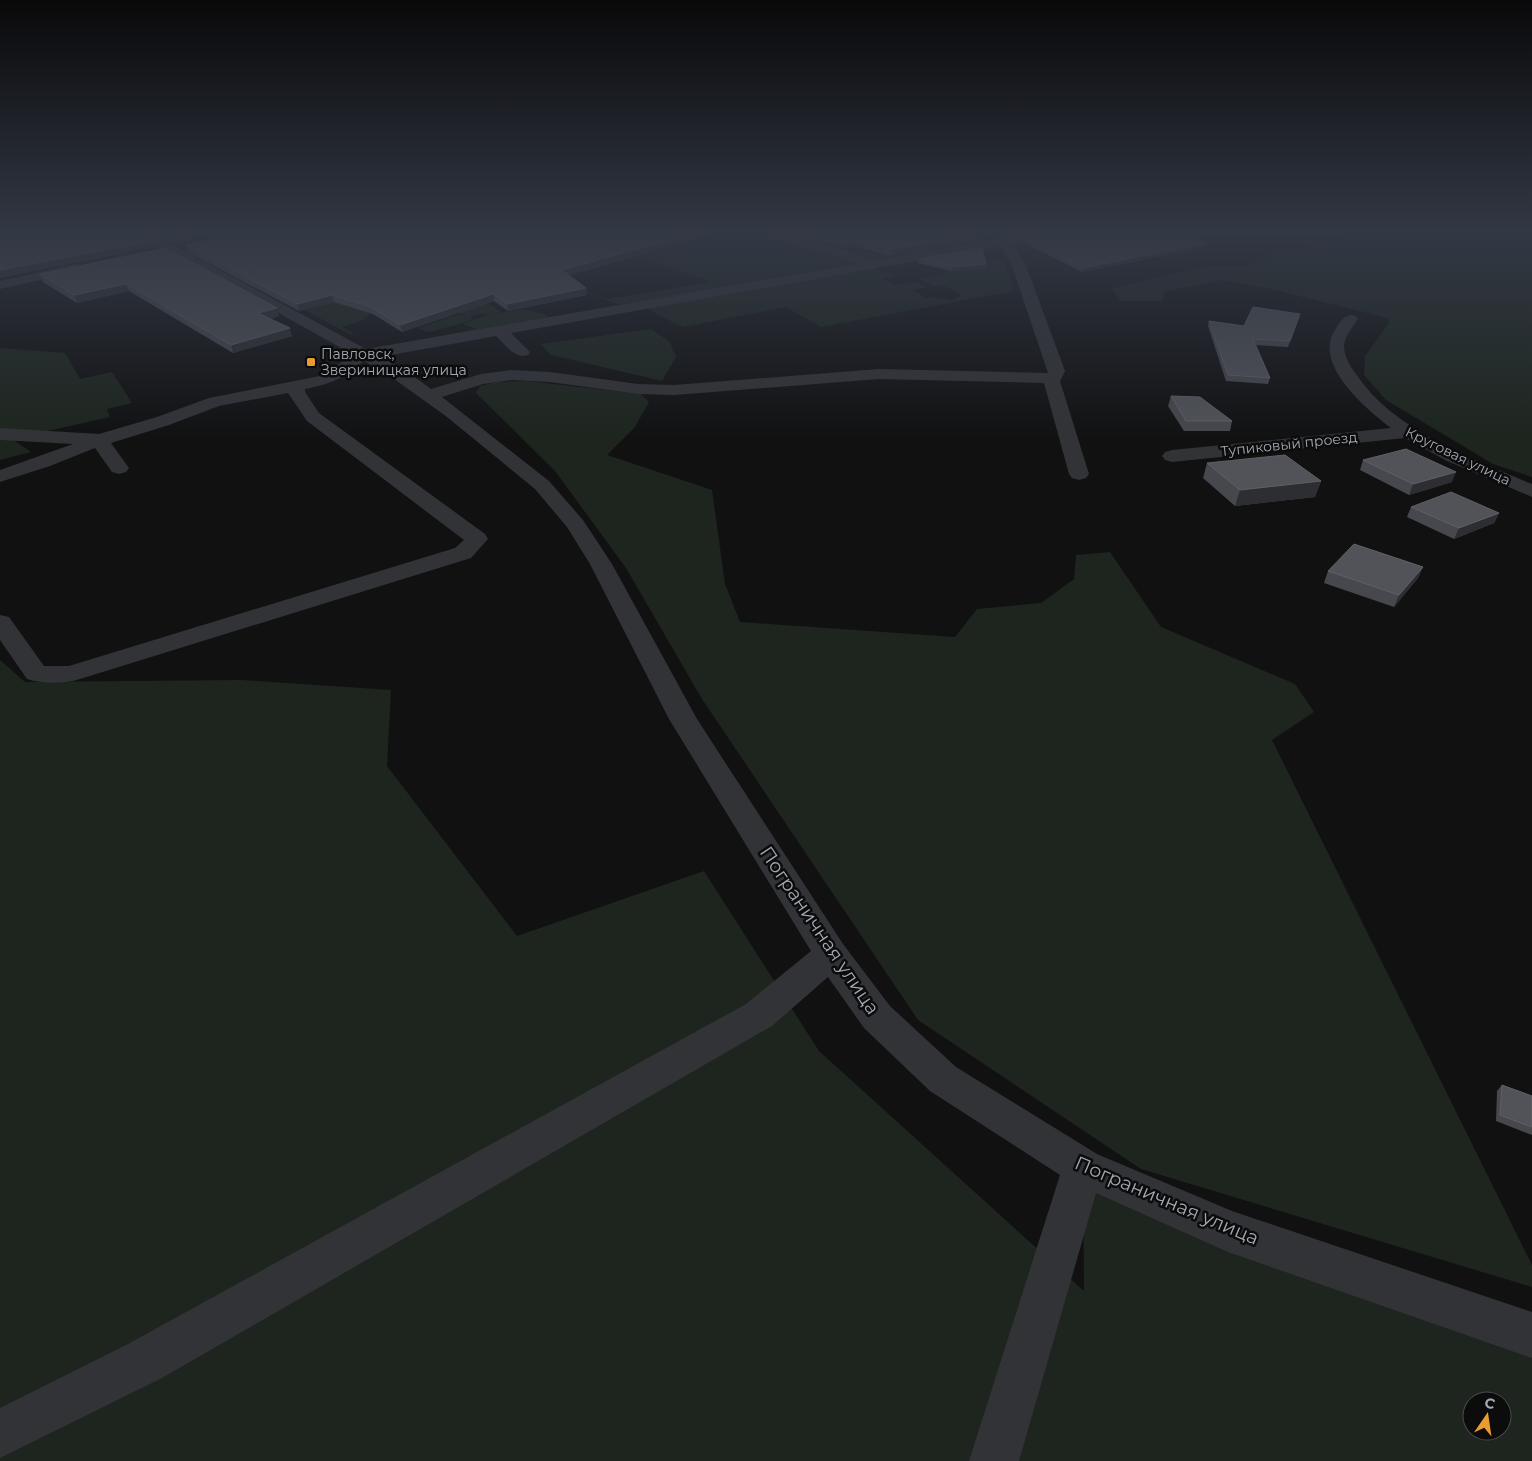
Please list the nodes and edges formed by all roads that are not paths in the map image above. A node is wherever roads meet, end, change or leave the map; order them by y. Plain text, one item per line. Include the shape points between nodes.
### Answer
1 (268, 303) edge
2 (655, 303) edge
3 (1033, 303) edge
4 (1351, 319) dead end
5 (499, 330) junction
6 (522, 352) dead end
7 (361, 355) junction
8 (1051, 378) junction
9 (297, 387) junction
10 (428, 395) junction
11 (1406, 432) junction
12 (0, 434) edge
13 (100, 440) junction
14 (1172, 456) dead end
15 (119, 468) dead end
16 (1079, 474) dead end
17 (0, 476) edge
18 (1532, 491) edge
19 (0, 622) edge
20 (831, 954) junction
21 (1083, 1167) junction
22 (1532, 1335) edge
23 (0, 1434) edge
24 (994, 1461) edge

1 - 7 street, Пограничная улица
2 - 5 street
3 - 8 street via 1058,371
4 - 11 street, Круговая улица via 1337,342 1338,355 1347,375 1358,390
5 - 6 street
5 - 7 street
7 - 9 street via 336,375
7 - 10 street, Пограничная улица via 396,372
8 - 10 street via 879,374 674,390 512,375 481,379
8 - 16 street
9 - 13 street via 215,402
9 - 19 street via 296,392 313,417 477,539 463,553 71,674 36,674
10 - 20 street, Пограничная улица via 526,470 576,524 601,564 683,719
11 - 14 street, Тупиковый проезд
11 - 18 street, Круговая улица via 1479,469
12 - 13 street
13 - 15 street
13 - 17 street
20 - 21 street, Пограничная улица via 877,1017 943,1079
20 - 23 street via 759,1015 145,1361
21 - 22 street, Пограничная улица via 1228,1230
21 - 24 street

